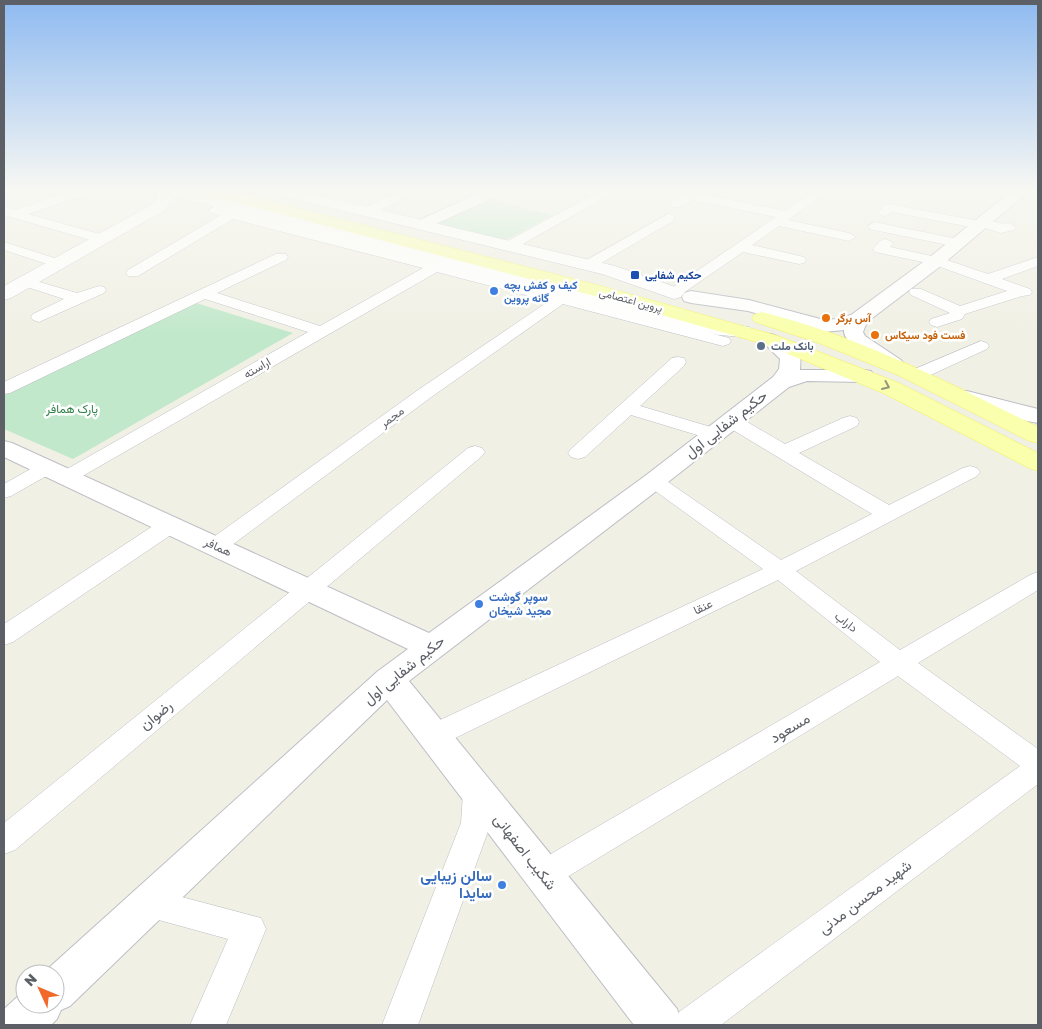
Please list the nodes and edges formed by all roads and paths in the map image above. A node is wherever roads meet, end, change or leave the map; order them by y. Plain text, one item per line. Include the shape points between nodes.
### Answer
1 (99, 238) edge
2 (184, 238) edge
3 (337, 238) edge
4 (392, 238) edge
5 (444, 238) edge
6 (476, 238) edge
7 (524, 238) edge
8 (635, 238) edge
9 (753, 238) edge
10 (939, 238) edge
11 (966, 238) edge
12 (102, 239) joint
13 (886, 243) dead end
14 (958, 243) junction
15 (4, 246) edge
16 (509, 246) junction
17 (740, 247) junction
18 (282, 256) dead end
19 (799, 260) dead end
20 (936, 261) junction
21 (1038, 261) edge
22 (59, 264) junction
23 (440, 264) junction
24 (588, 266) junction
25 (133, 273) dead end
26 (988, 279) junction
27 (26, 282) junction
28 (99, 290) dead end
29 (916, 292) dead end
30 (202, 293) junction
31 (4, 294) edge
32 (1030, 294) edge
33 (682, 295) junction
34 (566, 296) junction
35 (77, 298) junction
36 (959, 311) junction
37 (39, 317) dead end
38 (858, 319) junction
39 (937, 322) dead end
40 (320, 331) junction
41 (733, 336) junction
42 (772, 340) junction
43 (981, 346) dead end
44 (678, 362) dead end
45 (911, 373) junction
46 (864, 376) junction
47 (781, 382) junction
48 (4, 389) edge
49 (953, 393) junction
50 (628, 408) junction
51 (1038, 416) edge
52 (850, 422) dead end
53 (722, 427) junction
54 (1038, 436) edge
55 (4, 448) edge
56 (475, 452) dead end
57 (784, 452) junction
58 (578, 453) dead end
59 (1038, 463) edge
60 (58, 472) junction
61 (970, 472) dead end
62 (654, 481) junction
63 (4, 492) edge
64 (888, 514) junction
65 (170, 524) junction
66 (216, 546) junction
67 (780, 570) junction
68 (1038, 580) edge
69 (309, 589) junction
70 (4, 636) edge
71 (432, 647) junction
72 (899, 663) junction
73 (389, 679) junction
74 (433, 736) junction
75 (1038, 764) edge
76 (1038, 768) edge
77 (478, 793) junction
78 (4, 841) edge
79 (543, 875) junction
80 (148, 903) junction
81 (65, 982) edge
82 (31, 1014) edge
83 (19, 1025) edge
84 (208, 1025) edge
85 (400, 1025) edge
86 (661, 1025) edge
87 (692, 1025) edge

1 - 12 street
2 - 25 street
3 - 23 main road
4 - 41 main road, پروین اعتصامی via 594,290
5 - 33 main road, پروین اعتصامی
6 - 16 main road
7 - 16 street
8 - 24 street
9 - 17 street
10 - 14 street
11 - 14 street
12 - 22 main road
13 - 20 street via 880,249
14 - 20 street
15 - 22 street
16 - 24 main road
17 - 19 street
17 - 33 street
18 - 30 street
20 - 26 street
20 - 38 street
21 - 26 street
22 - 27 main road
23 - 34 main road
23 - 40 street, اراسته
24 - 33 main road
26 - 32 street
27 - 31 main road
27 - 35 street
28 - 35 street
29 - 36 street
30 - 40 street
30 - 48 street
32 - 36 street
33 - 38 street via 749,306 824,326
33 - 45 main road, پروین اعتصامی via 826,339
34 - 41 main road
34 - 66 street, مجمر via 424,394
35 - 37 street
36 - 39 street via 956,316
38 - 45 street via 853,332 856,339
40 - 60 street, اراسته
41 - 42 main road, پروین اعتصامی
42 - 46 main road, پروین اعتصامی
42 - 47 street via 790,357 790,369
43 - 45 street
44 - 50 street
45 - 49 main road, پروین اعتصامی
46 - 47 street via 806,375
46 -> 59 main road, پروین اعتصامی
47 - 53 street, حکیم شفایی اول
49 - 51 street
49 - 54 main road, پروین اعتصامی
50 - 53 street
50 - 58 street
52 - 57 street
53 - 57 street
53 - 62 street, حکیم شفایی اول
55 - 60 street, همافر
56 - 69 street, رضوان
57 - 64 street
60 - 63 street, اراسته
60 - 65 street, همافر
61 - 64 street, عنقا
62 - 67 street, داراب
62 - 71 street, حکیم شفایی اول
64 - 67 street, عنقا
65 - 66 street, همافر
65 - 70 street
66 - 69 street, همافر
67 - 72 street, داراب
67 - 74 street, عنقا
68 - 72 street, مسعود
69 - 71 street, همافر
69 - 78 street, رضوان
71 - 73 street, حکیم شفایی اول
72 - 75 street, داراب
72 - 79 street, مسعود
73 - 74 street, شکیب اصفهانی
73 - 80 street, حکیم شفایی اول
74 - 77 street, شکیب اصفهانی
76 - 87 street, شهید محسن مدنی
77 - 79 street, شکیب اصفهانی
77 - 85 street via 476,823
79 - 86 street, شکیب اصفهانی
80 - 81 street, حکیم شفایی اول
80 - 84 street via 249,929
82 - 83 street

